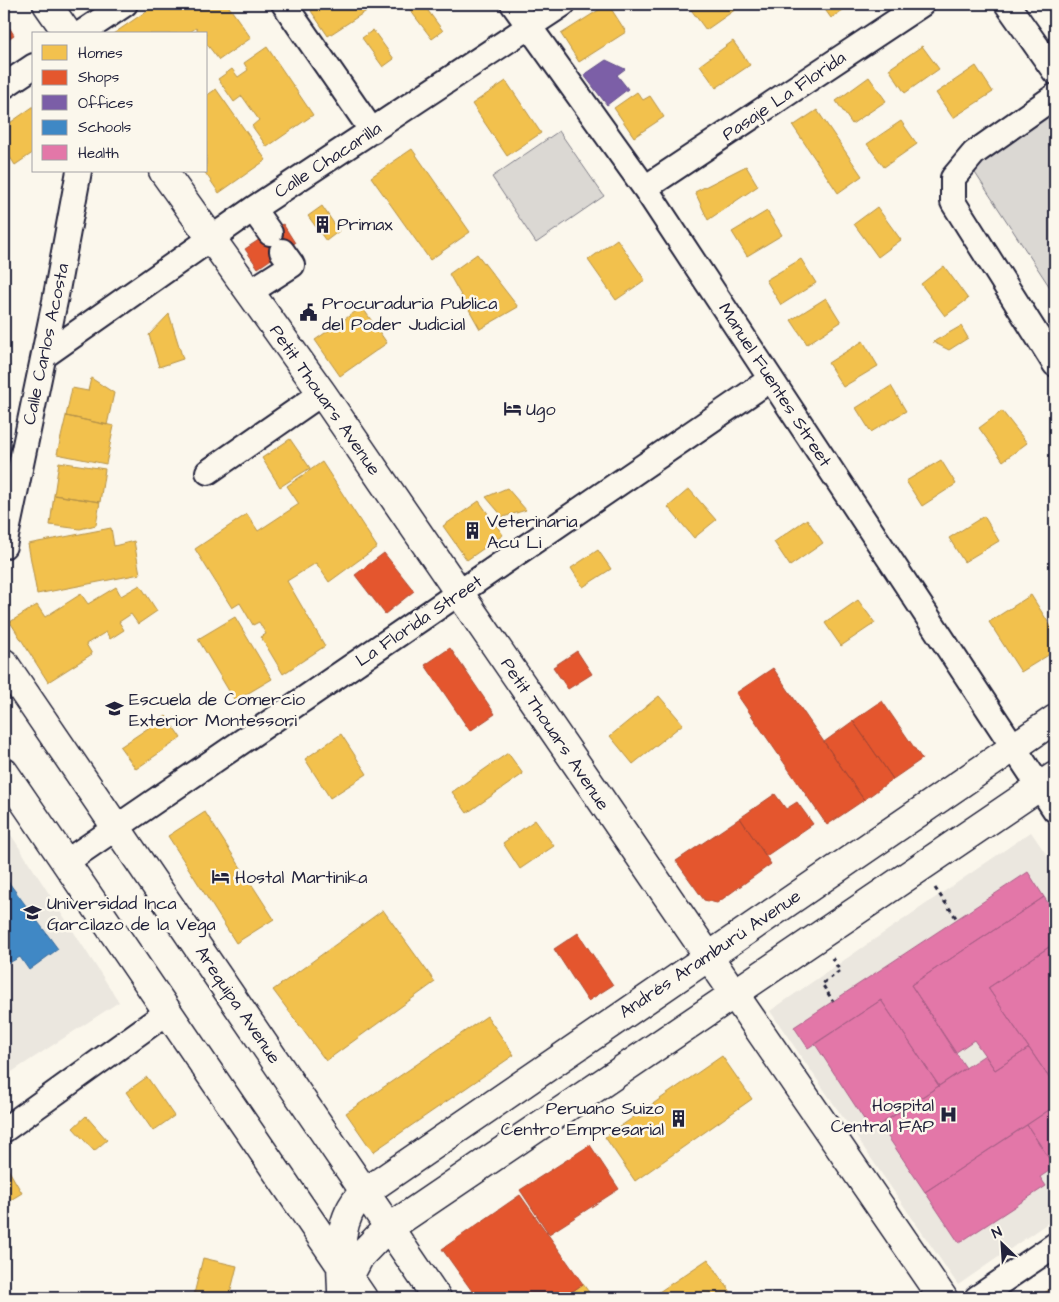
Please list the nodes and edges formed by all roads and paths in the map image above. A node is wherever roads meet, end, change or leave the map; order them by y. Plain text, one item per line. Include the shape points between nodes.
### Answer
1 (47, 4) edge
2 (125, 4) edge
3 (284, 4) edge
4 (513, 4) edge
5 (563, 4) edge
6 (922, 4) edge
7 (1007, 4) edge
8 (530, 27) junction
9 (67, 32) edge
10 (83, 32) edge
11 (32, 67) edge
12 (1055, 72) edge
13 (4, 86) edge
14 (1055, 96) edge
15 (372, 131) junction
16 (79, 172) edge
17 (164, 172) edge
18 (645, 188) junction
19 (253, 209) junction
20 (210, 239) junction
21 (250, 292) junction
22 (55, 302) junction
23 (95, 321) junction
24 (44, 356) junction
25 (1055, 364) edge
26 (772, 378) junction
27 (322, 393) junction
28 (208, 472) dead end
29 (4, 546) edge
30 (459, 594) junction
31 (4, 663) edge
32 (1055, 719) edge
33 (1013, 748) junction
34 (4, 772) edge
35 (1047, 781) edge
36 (1055, 810) edge
37 (116, 828) junction
38 (66, 862) junction
39 (921, 867) junction
40 (957, 919) dead end
41 (818, 937) junction
42 (707, 956) junction
43 (733, 995) junction
44 (833, 1001) dead end
45 (169, 1011) junction
46 (4, 1130) edge
47 (365, 1192) junction
48 (389, 1228) junction
49 (1055, 1245) edge
50 (347, 1286) edge
51 (437, 1298) edge
52 (943, 1298) edge
53 (977, 1298) edge

1 - 9 main road
2 - 10 street
3 - 15 street
4 - 8 street, Manuel Fuentes Street
5 - 8 street, Calle Chacarilla
6 - 18 street, Pasaje La Florida
7 - 12 street
8 - 15 street, Calle Chacarilla
8 - 18 street, Manuel Fuentes Street
11 - 13 street
14 - 25 street via 974,153 953,178 953,202
15 - 19 street, Calle Chacarilla
16 - 22 street, Calle Carlos Acosta
17 - 20 main road, Petit Thouars Avenue
18 - 26 street, Manuel Fuentes Street
19 - 20 street, Calle Chacarilla
19 - 21 street via 292,265
20 - 21 main road, Petit Thouars Avenue
20 - 23 street, Calle Chacarilla
21 - 27 main road, Petit Thouars Avenue
22 - 23 street via 68,315
22 - 24 street, Calle Carlos Acosta
23 - 24 street, Calle Chacarilla
24 - 29 street, Calle Carlos Acosta
26 - 30 street, La Florida Street
26 - 33 street, Manuel Fuentes Street
27 - 28 street
27 - 30 main road, Petit Thouars Avenue
30 - 37 street, La Florida Street
30 - 42 main road, Petit Thouars Avenue
31 - 37 main road, Arequipa Avenue
32 - 33 main road, Andrés Aramburú Avenue
33 - 35 street, Manuel Fuentes Street
33 - 42 main road, Andrés Aramburú Avenue
34 - 38 main road
35 - 36 street, Manuel Fuentes Street
35 - 39 main road
37 - 38 street, La Florida Street
37 - 47 main road, Arequipa Avenue
38 - 45 main road
39 - 40 path
39 - 41 main road
41 - 43 main road
41 - 44 path via 840,971 822,984
42 - 43 main road, Petit Thouars Avenue
42 - 47 main road, Andrés Aramburú Avenue
43 - 48 main road
43 - 52 main road, Petit Thouars Avenue
45 - 46 street
45 - 50 main road
47 - 48 main road, Arequipa Avenue
47 - 50 main road, Andrés Aramburú Avenue via 351,1206 345,1220
48 - 50 main road via 364,1252
48 - 51 main road, Arequipa Avenue
49 - 53 street

